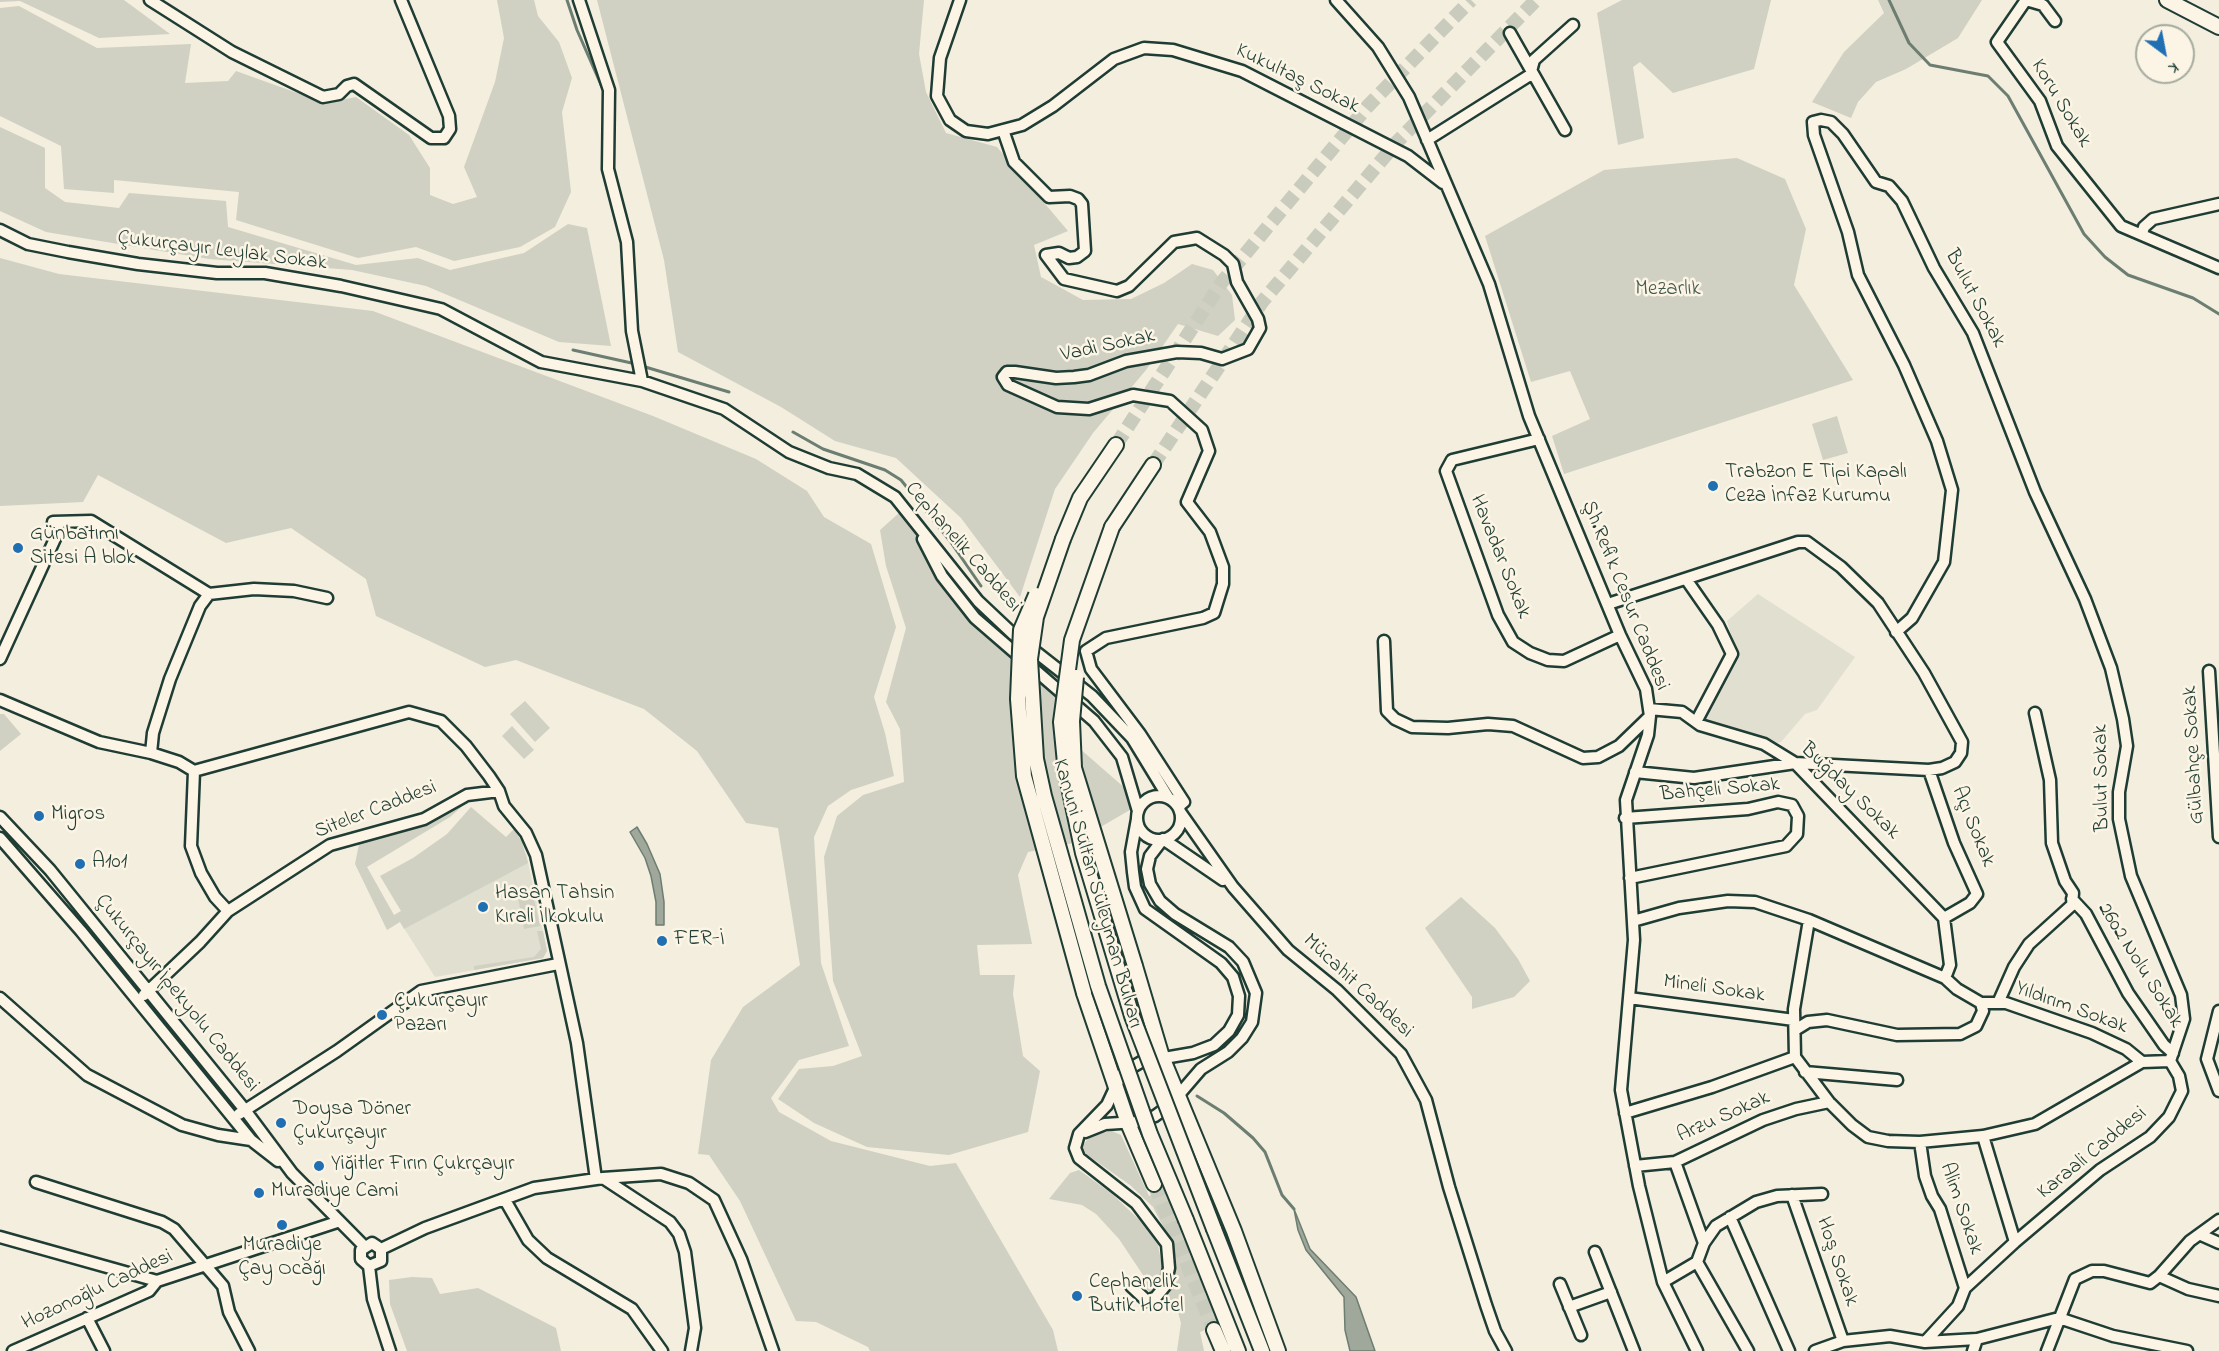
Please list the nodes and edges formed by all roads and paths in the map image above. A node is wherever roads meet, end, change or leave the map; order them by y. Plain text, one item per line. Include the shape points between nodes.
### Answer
1 (150, 0) edge
2 (401, 0) edge
3 (579, 0) edge
4 (960, 0) edge
5 (1336, 0) edge
6 (2167, 0) edge
7 (2055, 21) dead end
8 (1574, 25) dead end
9 (2219, 27) edge
10 (1510, 33) dead end
11 (1531, 69) junction
12 (1003, 130) junction
13 (1566, 130) dead end
14 (1427, 140) junction
15 (1445, 185) junction
16 (2219, 204) edge
17 (0, 230) edge
18 (2142, 234) junction
19 (2219, 268) edge
20 (640, 377) junction
21 (1539, 439) junction
22 (1116, 445) tunnel mouth
23 (1153, 465) tunnel mouth
24 (912, 514) junction
25 (1051, 573) junction
26 (1686, 579) junction
27 (1092, 583) junction
28 (208, 594) junction
29 (327, 598) dead end
30 (1608, 604) junction
31 (1896, 632) junction
32 (1620, 635) junction
33 (1384, 641) dead end
34 (1086, 651) joint
35 (0, 659) edge
36 (2209, 670) dead end
37 (0, 700) edge
38 (1649, 713) junction
39 (2035, 713) dead end
40 (1696, 722) junction
41 (150, 753) junction
42 (1795, 763) junction
43 (1929, 770) junction
44 (194, 771) junction
45 (1635, 772) junction
46 (499, 791) junction
47 (1168, 798) junction
48 (1179, 810) junction
49 (1138, 815) junction
50 (0, 817) edge
51 (1625, 818) junction
52 (2219, 837) edge
53 (0, 838) edge
54 (1163, 839) junction
55 (1630, 878) junction
56 (1233, 886) junction
57 (2072, 899) junction
58 (228, 911) junction
59 (1944, 918) junction
60 (1809, 920) junction
61 (1632, 921) junction
62 (558, 964) junction
63 (1945, 978) junction
64 (148, 992) junction
65 (0, 998) edge
66 (1629, 998) junction
67 (137, 1001) junction
68 (1981, 1003) junction
69 (1998, 1003) junction
70 (2219, 1011) edge
71 (1795, 1025) junction
72 (1162, 1057) junction
73 (1795, 1057) junction
74 (2172, 1057) junction
75 (2142, 1062) junction
76 (1805, 1072) junction
77 (1897, 1080) dead end
78 (1116, 1088) junction
79 (2219, 1091) edge
80 (1177, 1097) junction
81 (1829, 1102) junction
82 (245, 1110) junction
83 (1625, 1113) junction
84 (233, 1118) junction
85 (1128, 1123) junction
86 (1079, 1134) junction
87 (1983, 1136) junction
88 (251, 1140) junction
89 (1920, 1142) junction
90 (1675, 1162) junction
91 (1635, 1166) junction
92 (292, 1173) junction
93 (600, 1178) junction
94 (36, 1182) dead end
95 (1154, 1184) tunnel mouth
96 (1822, 1194) dead end
97 (1792, 1195) junction
98 (505, 1200) junction
99 (1730, 1217) junction
100 (2219, 1220) edge
101 (337, 1222) junction
102 (2201, 1235) junction
103 (0, 1237) edge
104 (2014, 1242) junction
105 (1704, 1243) junction
106 (2219, 1243) edge
107 (364, 1246) junction
108 (381, 1248) junction
109 (1595, 1252) dead end
110 (1697, 1262) junction
111 (205, 1264) junction
112 (369, 1266) junction
113 (2159, 1276) junction
114 (157, 1281) junction
115 (1663, 1282) junction
116 (1560, 1284) dead end
117 (1131, 1286) dead end
118 (1965, 1288) junction
119 (1611, 1292) junction
120 (2219, 1296) edge
121 (1569, 1307) junction
122 (87, 1318) junction
123 (2059, 1318) junction
124 (1214, 1330) tunnel mouth
125 (1581, 1335) dead end
126 (1977, 1339) junction
127 (1843, 1341) junction
128 (1925, 1342) junction
129 (13, 1351) edge
130 (104, 1351) edge
131 (249, 1351) edge
132 (390, 1351) edge
133 (662, 1351) edge
134 (691, 1351) edge
135 (773, 1351) edge
136 (1223, 1351) edge
137 (1238, 1351) edge
138 (1263, 1351) edge
139 (1278, 1351) edge
140 (1506, 1351) edge
141 (1634, 1351) edge
142 (1697, 1351) edge
143 (1749, 1351) edge
144 (1789, 1351) edge
145 (1815, 1351) edge
146 (1973, 1351) edge
147 (2047, 1351) edge
148 (2187, 1351) edge

1 - 2 street via 232,52 323,97 339,94 354,84 431,138 444,138 450,129 449,116
3 - 20 street via 609,90 608,169 627,242
4 - 12 street, Kukultaş Sokak via 940,58 937,96 950,120 966,131 988,134
5 - 14 street, Şh.Refik Cesur Caddesi via 1378,47 1409,97
6 - 9 main road
7 - 18 street, Koru Sokak via 2043,5 2026,0 1997,42 2040,101 2057,146 2121,226
8 - 11 street via 1534,60
10 - 11 street
11 - 13 street
11 - 14 street via 1530,75
12 - 15 street, Kukultaş Sokak via 1022,126 1114,59 1144,48 1173,50 1242,71 1408,156
12 - 34 street, Vadi Sokak via 1014,162 1049,197 1070,196 1082,204 1085,250 1077,257 1046,255 1064,279 1117,291 1129,286 1173,242 1197,238 1233,264 1237,282 1260,328 1248,349 1222,359 1177,352 1126,361 1089,375 1056,378 1007,372 1003,377 1008,385 1057,407 1089,409 1132,395 1170,401 1202,430 1209,451 1186,502 1210,532 1223,567 1223,584 1214,613 1106,638
14 - 15 street, Şh.Refik Cesur Caddesi
15 - 21 street, Şh.Refik Cesur Caddesi via 1489,284
16 - 18 street via 2153,219
17 - 20 street, Çukurçayır Leylak Sokak via 28,244 138,264 217,273 265,273 341,286 441,309 541,362
18 - 19 street
20 - 24 street, Cephanelik Caddesi via 724,409 808,461 857,474 895,496
21 - 30 street, Şh.Refik Cesur Caddesi
21 - 32 street, Havadar Sokak via 1452,460 1446,471 1498,615 1513,642 1548,660 1564,661
22 - 25 main road, Kanuni Sultan Süleyman Bulvarı, bridge via 1080,498
23 - 27 main road, Kanuni Sultan Süleyman Bulvarı, bridge via 1112,526
24 - 47 street, Cephanelik Caddesi via 978,601 1092,696 1132,738
24 - 49 street via 942,576 975,618 1094,721 1122,757
25 - 78 main road, bridge via 1032,601 1021,630 1018,710 1024,776 1084,993
25 - 137 main road, Kanuni Sultan Süleyman Bulvarı, bridge via 1036,617 1030,658 1036,759 1044,796 1108,1016 1150,1134
26 - 30 street
26 - 31 street via 1807,542 1878,603
26 - 40 street via 1718,625 1732,654
27 - 72 main road, bridge via 1078,648 1072,721 1074,768
27 - 138 main road, Kanuni Sultan Süleyman Bulvarı, bridge via 1072,640 1061,722 1066,773 1083,854 1132,1016
28 - 29 street via 254,589
28 - 35 street via 91,521 56,526
28 - 41 street via 170,679
30 - 32 street, Şh.Refik Cesur Caddesi
31 - 43 street via 1962,742 1955,762
31 - 74 street, Bulut Sokak via 1912,618 1944,562 1952,490 1938,441 1858,275 1848,232 1814,135 1813,122 1821,120 1831,122 1844,134 1876,182 1889,186 1902,201 1934,268 1973,333 2036,492 2085,598 2111,668 2123,719 2127,746 2119,819 2131,876 2181,995 2184,1019
32 - 38 street, Şh.Refik Cesur Caddesi via 1646,689
33 - 38 street via 1387,711 1412,727 1513,726 1583,758 1598,757 1619,746
34 - 48 street, Mücahit Caddesi via 1091,669 1184,802
36 - 52 street, Gülbahçe Sokak
37 - 41 street via 99,742
38 - 40 street, Buğday Sokak via 1682,712
38 - 45 street, Şh.Refik Cesur Caddesi via 1648,735
39 - 57 street, 2602 Nolu Sokak via 2050,780 2052,843
40 - 42 street, Buğday Sokak via 1764,744
41 - 44 street
42 - 43 street
42 - 45 street via 1694,778
42 - 59 street, Buğday Sokak
43 - 59 street, Açı Sokak via 1954,843 1977,894 1970,903
44 - 46 street via 409,712 441,721 466,746
44 - 58 street via 191,846 201,873
45 - 51 street, Şh.Refik Cesur Caddesi
46 - 58 street, Siteler Caddesi via 467,795 424,819 330,845
46 - 62 street via 504,806 526,833 536,855
47 - 48 street
47 - 49 street via 1147,800
48 - 54 street via 1179,827
48 - 56 street, Mücahit Caddesi
49 - 54 street via 1139,826 1148,837
49 - 72 street via 1131,852 1135,887 1145,909 1221,963 1233,977 1239,996 1238,1015 1214,1045 1179,1058
50 - 64 street, Çukurçayır İpekyolu Caddesi via 50,870
51 - 55 street, Şh.Refik Cesur Caddesi
51 - 55 street, Bahçeli Sokak via 1726,811 1778,802 1792,805 1798,816 1797,834 1786,846
53 - 67 street, Çukurçayır İpekyolu Caddesi
54 - 56 street
54 - 80 street via 1150,856 1148,869 1150,884 1160,901 1229,947 1243,962 1256,993 1252,1022 1242,1038 1200,1069
55 - 61 street, Şh.Refik Cesur Caddesi
56 - 140 street, Mücahit Caddesi via 1288,950 1337,990 1401,1054 1426,1100 1486,1305
57 - 69 street via 2072,905 2029,944
57 - 74 street, 2602 Nolu Sokak via 2086,914 2127,993
58 - 64 street, Siteler Caddesi
59 - 63 street via 1950,965
60 - 61 street via 1755,902 1728,901 1679,908
60 - 63 street
60 - 71 street
61 - 66 street, Şh.Refik Cesur Caddesi
62 - 82 street via 421,991
62 - 93 street via 577,1043
63 - 68 street
64 - 67 street, Siteler Caddesi
64 - 82 street, Çukurçayır İpekyolu Caddesi
65 - 88 street via 87,1075 182,1125
66 - 71 street, Mineli Sokak
66 - 83 street, Şh.Refik Cesur Caddesi via 1621,1090
67 - 84 street, Çukurçayır İpekyolu Caddesi
68 - 69 street, Yıldırım Sokak
68 - 71 street via 1983,1011 1976,1026 1960,1034 1897,1035 1827,1020
69 - 75 street, Yıldırım Sokak via 2092,1033 2126,1049
70 - 79 street via 2207,1059
71 - 73 street
72 - 78 street via 1141,1062 1122,1073
72 - 80 main road
73 - 76 street
73 - 83 street
74 - 75 street
74 - 104 street, Karaali Caddesi via 2182,1090 2169,1117 2150,1137 2100,1170
75 - 87 street via 2035,1124
76 - 77 street
76 - 81 street
78 - 85 main road
78 - 86 street via 1107,1105
80 - 85 street via 1155,1116
80 - 139 main road via 1234,1231
81 - 89 street via 1868,1137
81 - 90 street, Arzu Sokak via 1762,1120
82 - 84 street
82 - 92 street, Çukurçayır İpekyolu Caddesi
83 - 91 street, Şh.Refik Cesur Caddesi
84 - 88 street, Çukurçayır İpekyolu Caddesi
85 - 86 street via 1105,1124
85 - 95 main road
86 - 117 street via 1074,1148 1079,1158 1136,1203 1167,1244 1169,1268 1165,1286 1156,1297 1147,1300
87 - 89 street
87 - 104 street
88 - 92 street, Çukurçayır İpekyolu Caddesi
89 - 118 street, Alim Sokak via 1925,1176 1940,1209
90 - 91 street, Arzu Sokak
90 - 105 street
91 - 115 street, Şh.Refik Cesur Caddesi
92 - 101 street, Çukurçayır İpekyolu Caddesi
93 - 98 street via 534,1188
93 - 134 street via 670,1222 679,1234 695,1328
93 - 135 street via 661,1174 689,1183 714,1200 741,1259
94 - 111 street via 162,1222 174,1229
96 - 97 street
97 - 99 street via 1756,1202
97 - 127 street, Hoş Sokak
98 - 108 street
98 - 133 street via 528,1240 547,1258 632,1309
99 - 105 street
99 - 144 street
100 - 102 street
101 - 107 street, Çukurçayır İpekyolu Caddesi
101 - 111 street, Hozonoğlu Caddesi
102 - 106 street
102 - 113 street via 2190,1240
103 - 114 street
104 - 118 street, Karaali Caddesi
105 - 110 street
107 - 108 street via 372,1243
107 - 112 street via 361,1259
108 - 112 street via 381,1261
109 - 119 street
110 - 115 street
110 - 143 street
111 - 114 street, Hozonoğlu Caddesi
111 - 131 street via 223,1286 229,1312
112 - 132 street via 373,1299
113 - 120 street via 2188,1289
113 - 123 street via 2150,1283 2104,1271 2084,1274 2075,1278
114 - 122 street, Hozonoğlu Caddesi via 149,1291
115 - 142 street, Şh.Refik Cesur Caddesi
116 - 121 street
118 - 128 street, Karaali Caddesi via 1958,1306
119 - 121 street
119 - 141 street
121 - 125 street
122 - 129 street, Hozonoğlu Caddesi
122 - 130 street
123 - 126 street
123 - 147 street
123 - 148 street via 2113,1336
124 - 136 main road
126 - 128 street
126 - 146 street
127 - 128 street via 1890,1336
127 - 145 street

